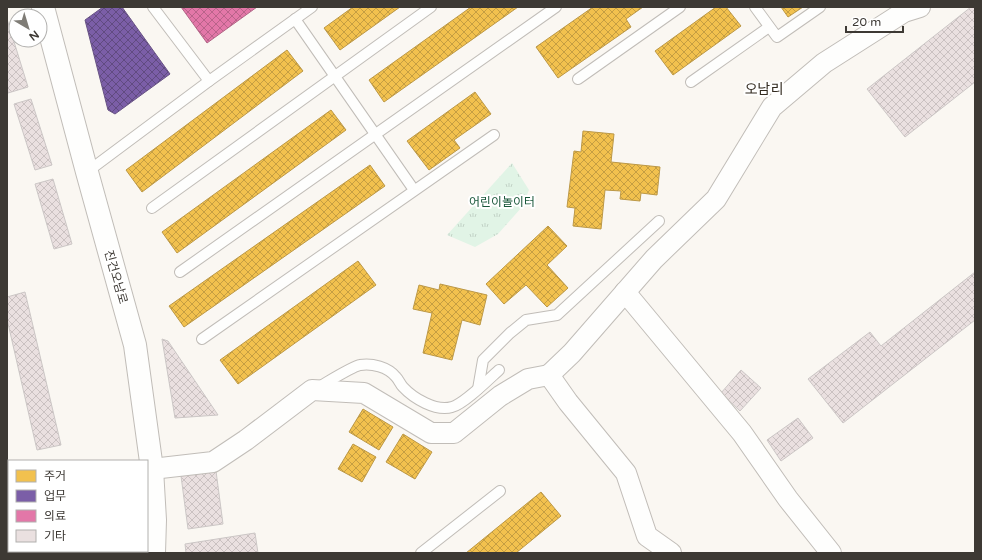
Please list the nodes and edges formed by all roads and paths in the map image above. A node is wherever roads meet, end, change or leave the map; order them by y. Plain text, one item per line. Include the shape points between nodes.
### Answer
1 (43, 7) edge
2 (153, 7) edge
3 (312, 7) edge
4 (431, 7) edge
5 (556, 7) edge
6 (680, 7) edge
7 (755, 7) edge
8 (820, 7) edge
9 (920, 7) edge
10 (295, 19) junction
11 (769, 27) junction
12 (335, 77) junction
13 (578, 79) dead end
14 (208, 81) junction
15 (690, 82) dead end
16 (375, 134) junction
17 (494, 135) dead end
18 (87, 172) junction
19 (414, 190) junction
20 (152, 208) dead end
21 (659, 221) dead end
22 (180, 272) dead end
23 (625, 292) junction
24 (202, 339) dead end
25 (499, 370) dead end
26 (550, 375) junction
27 (478, 389) junction
28 (312, 390) junction
29 (152, 469) junction
30 (500, 491) dead end
31 (151, 520) edge
32 (154, 553) edge
33 (421, 553) edge
34 (671, 553) edge
35 (830, 553) edge

1 - 18 main road, 진건오남로
2 - 14 lane
3 - 10 lane
4 - 12 lane
5 - 16 lane
6 - 13 lane
7 - 11 lane
8 - 11 lane via 777,37
9 - 23 street via 904,12 824,63 772,106 716,199 654,259
10 - 12 lane
10 - 14 lane
11 - 15 lane
12 - 16 lane
12 - 20 lane
14 - 18 lane
16 - 19 lane
16 - 22 lane
17 - 19 lane
18 - 29 main road, 진건오남로 via 135,345
19 - 24 lane
21 - 27 lane via 557,315 526,320 510,333 483,360
23 - 26 street
23 - 35 street via 742,433
25 - 27 lane
26 - 28 street via 528,379 500,396 454,433 431,434 364,393
26 - 34 street via 568,402 626,473 647,536
27 - 28 lane via 452,407 437,408 403,388 390,371 378,366 359,365
28 - 29 street via 213,462
29 - 31 main road, 진건오남로
30 - 33 lane
31 - 32 main road, 진건오남로

